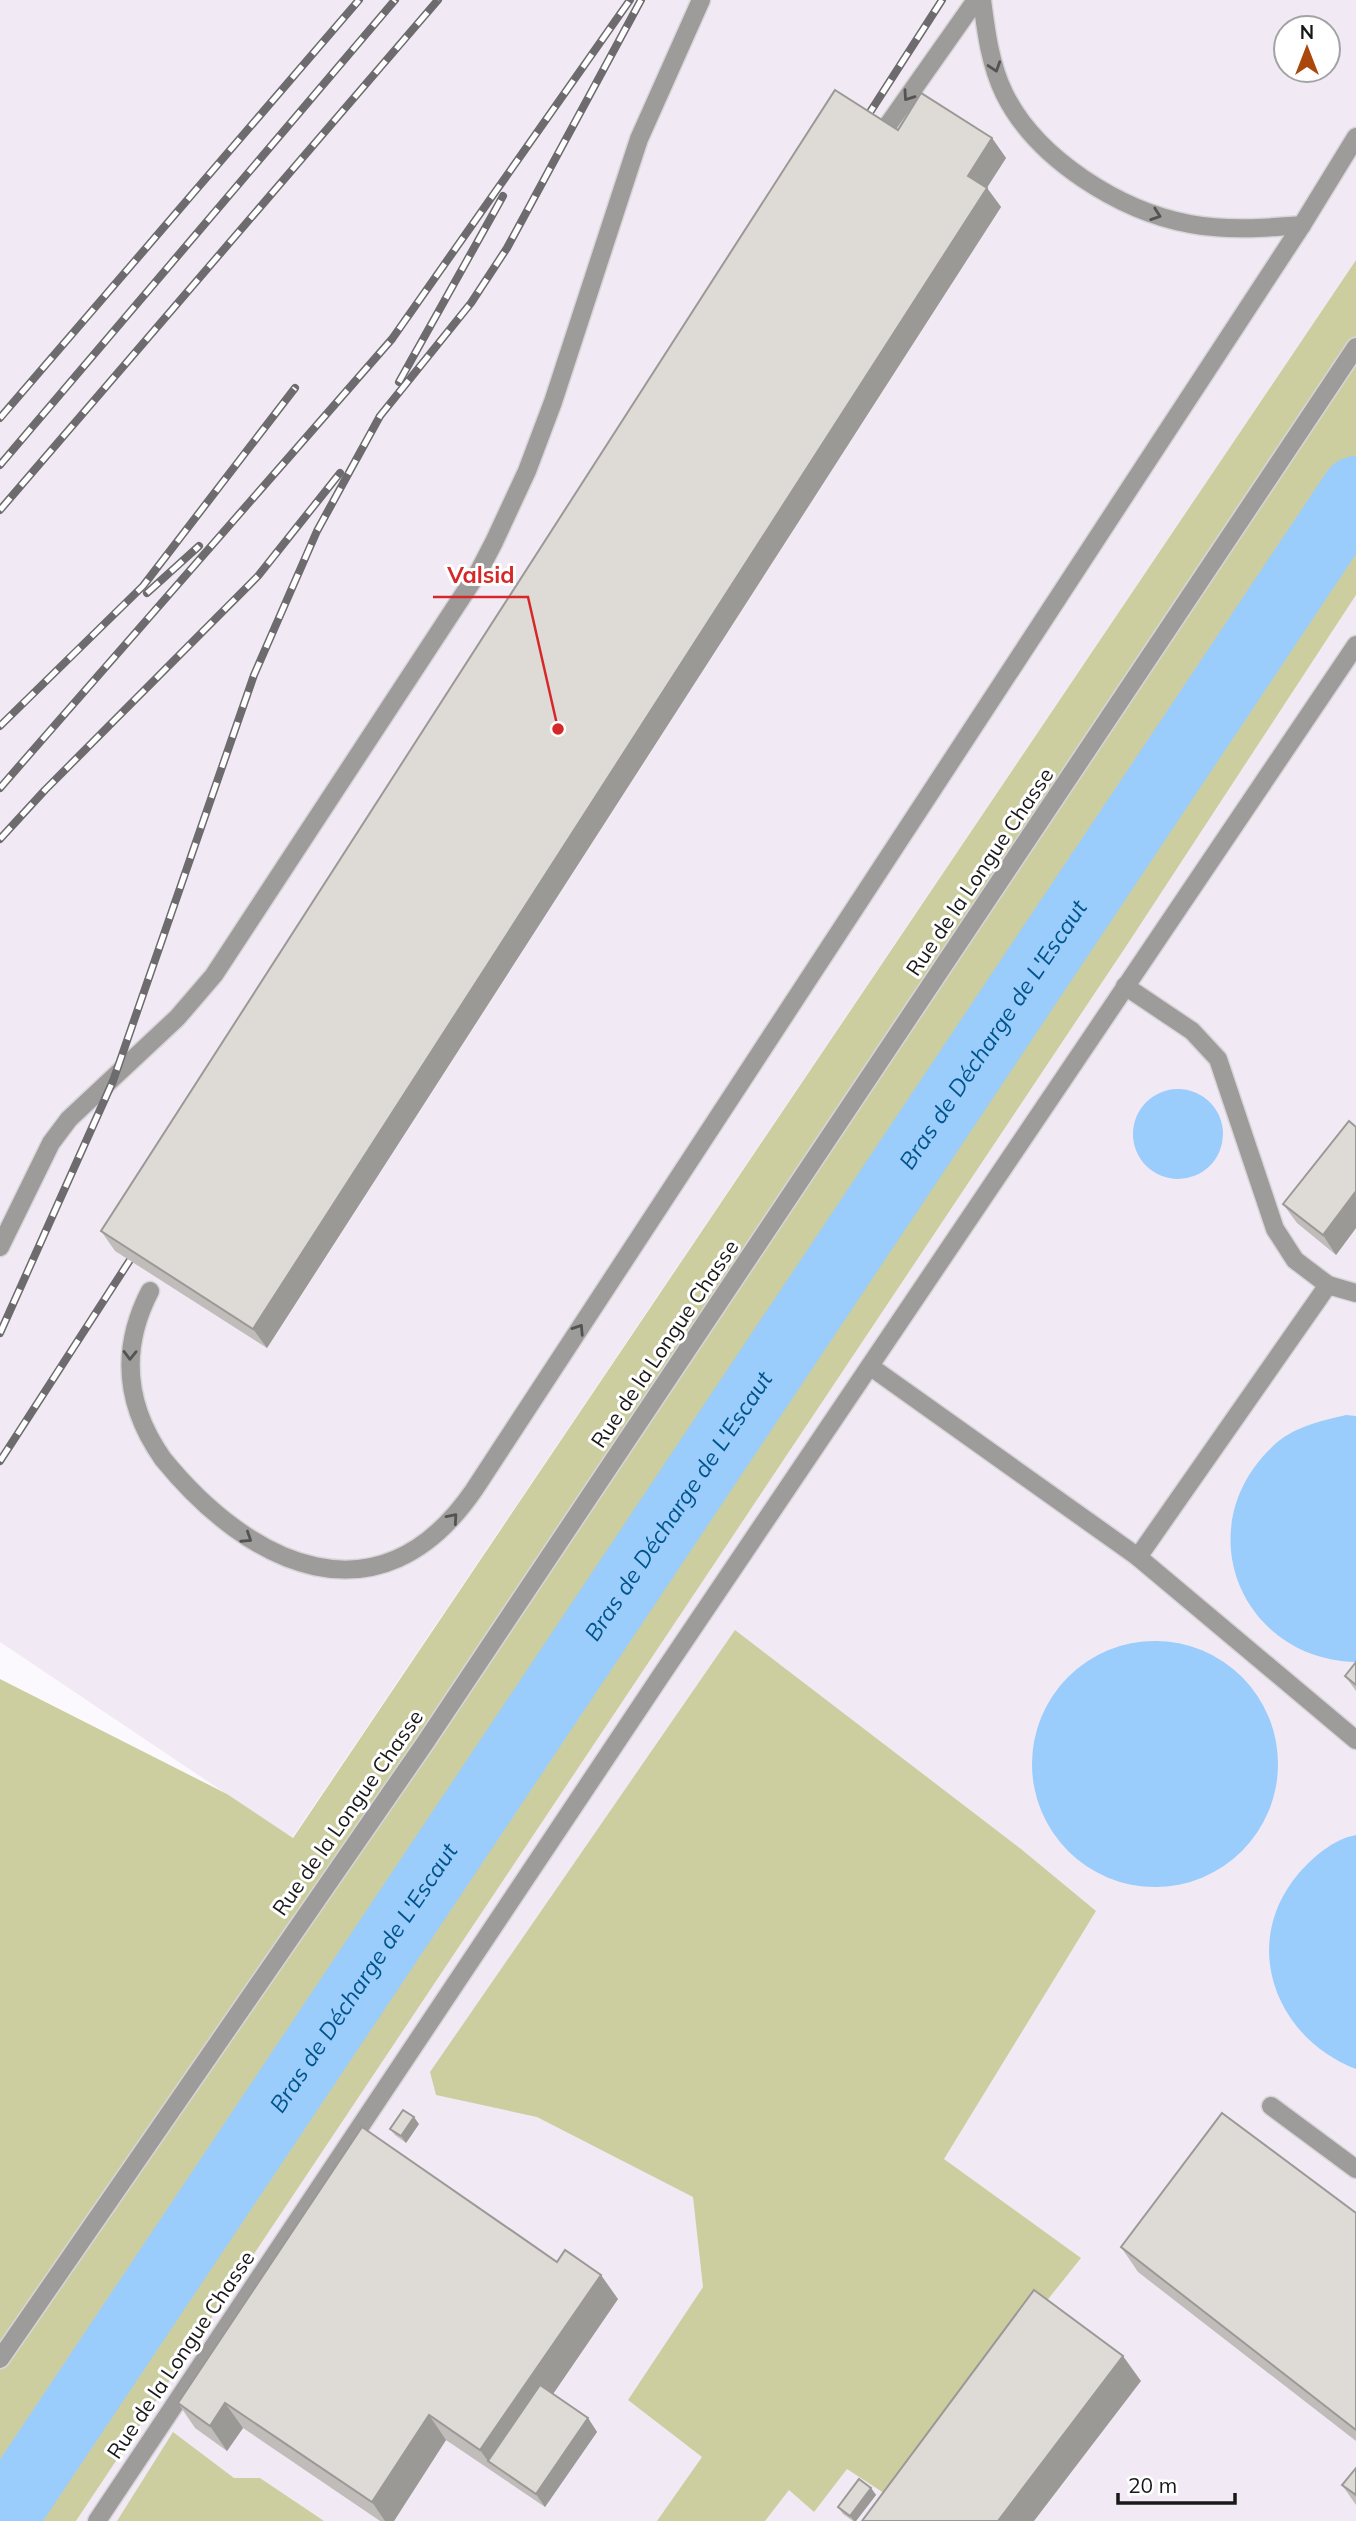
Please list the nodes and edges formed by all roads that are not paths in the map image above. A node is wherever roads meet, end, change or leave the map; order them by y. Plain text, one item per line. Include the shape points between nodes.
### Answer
1 (701, 0) edge
2 (976, 0) edge
3 (982, 0) edge
4 (883, 132) edge
5 (1356, 137) edge
6 (1302, 225) junction
7 (1356, 347) edge
8 (1356, 645) edge
9 (1125, 986) junction
10 (0, 1247) edge
11 (1328, 1284) junction
12 (150, 1291) edge
13 (1356, 1293) edge
14 (871, 1367) junction
15 (1138, 1557) junction
16 (1356, 1740) edge
17 (1271, 2106) dead end
18 (1356, 2169) edge
19 (0, 2358) edge
20 (97, 2521) edge

1 - 10 street via 639,139 527,471 479,571 214,975 177,1018 69,1119 51,1143
2 -> 4 street
3 -> 6 street via 988,46 1004,93 1030,133 1072,171 1142,210 1172,220 1218,227
5 - 6 street
12 -> 6 street via 130,1343 137,1408 163,1459 234,1530 292,1561 336,1569 379,1565 437,1536 474,1490
7 - 19 street, Rue de la Longue Chasse via 425,1743
8 - 9 street, Rue de la Longue Chasse
9 - 11 street via 1192,1031 1218,1059 1275,1228 1295,1260
9 - 14 street, Rue de la Longue Chasse
11 - 13 street
11 - 15 street
14 - 15 street
14 - 20 street, Rue de la Longue Chasse
15 - 16 street
17 - 18 street

